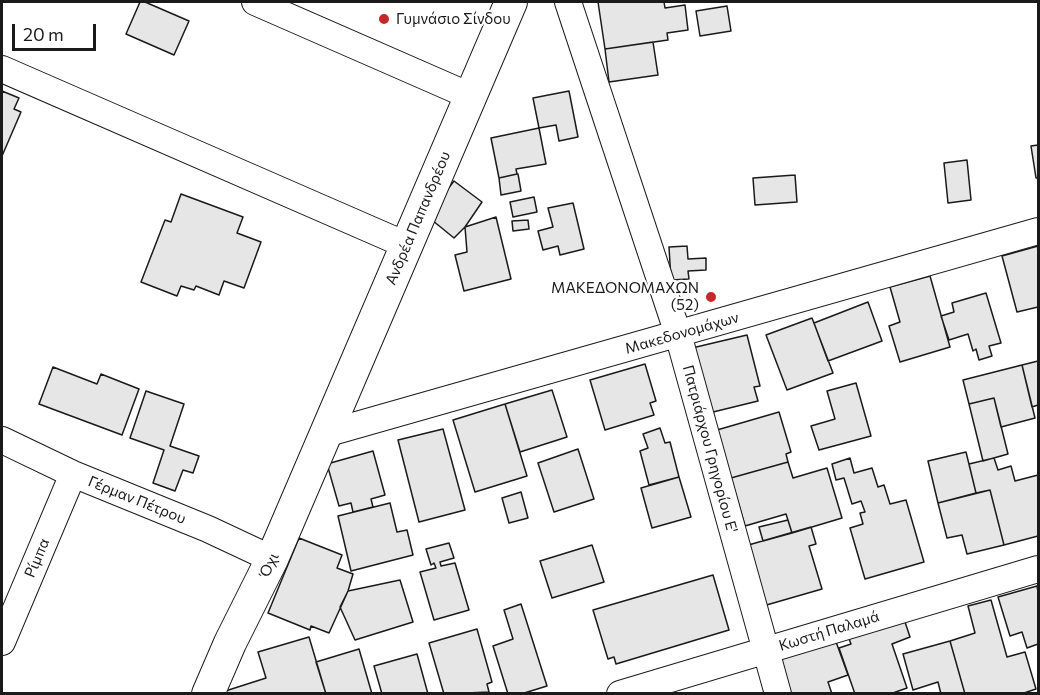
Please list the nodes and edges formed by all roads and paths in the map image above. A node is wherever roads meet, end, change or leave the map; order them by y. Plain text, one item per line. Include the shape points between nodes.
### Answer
1 (255, 2) edge
2 (510, 2) edge
3 (568, 2) edge
4 (2, 69) edge
5 (470, 96) junction
6 (1038, 231) edge
7 (406, 245) junction
8 (678, 334) junction
9 (325, 434) junction
10 (2, 440) edge
11 (74, 474) junction
12 (272, 559) junction
13 (1038, 568) edge
14 (2, 642) edge
15 (765, 650) junction
16 (208, 693) edge
17 (620, 693) edge
18 (778, 693) edge

1 - 5 street
2 - 5 street, Ανδρέα Παπανδρέου
3 - 8 street, Πατριάρχου Γρηγορίου Ε'
4 - 7 street
5 - 7 street, Ανδρέα Παπανδρέου
6 - 8 street, Μακεδονομάχων
7 - 9 street, Ανδρέα Παπανδρέου
8 - 9 street, Μακεδονομάχων
8 - 15 street, Πατριάρχου Γρηγορίου Ε'
9 - 12 street, Όχι
10 - 11 street, Γέρμαν Πέτρου
11 - 12 street, Γέρμαν Πέτρου
11 - 14 street, Ρίμπα
12 - 16 street, Όχι
13 - 15 street, Κωστή Παλαμά
15 - 17 street, Κωστή Παλαμά
15 - 18 street, Πατριάρχου Γρηγορίου Ε'

